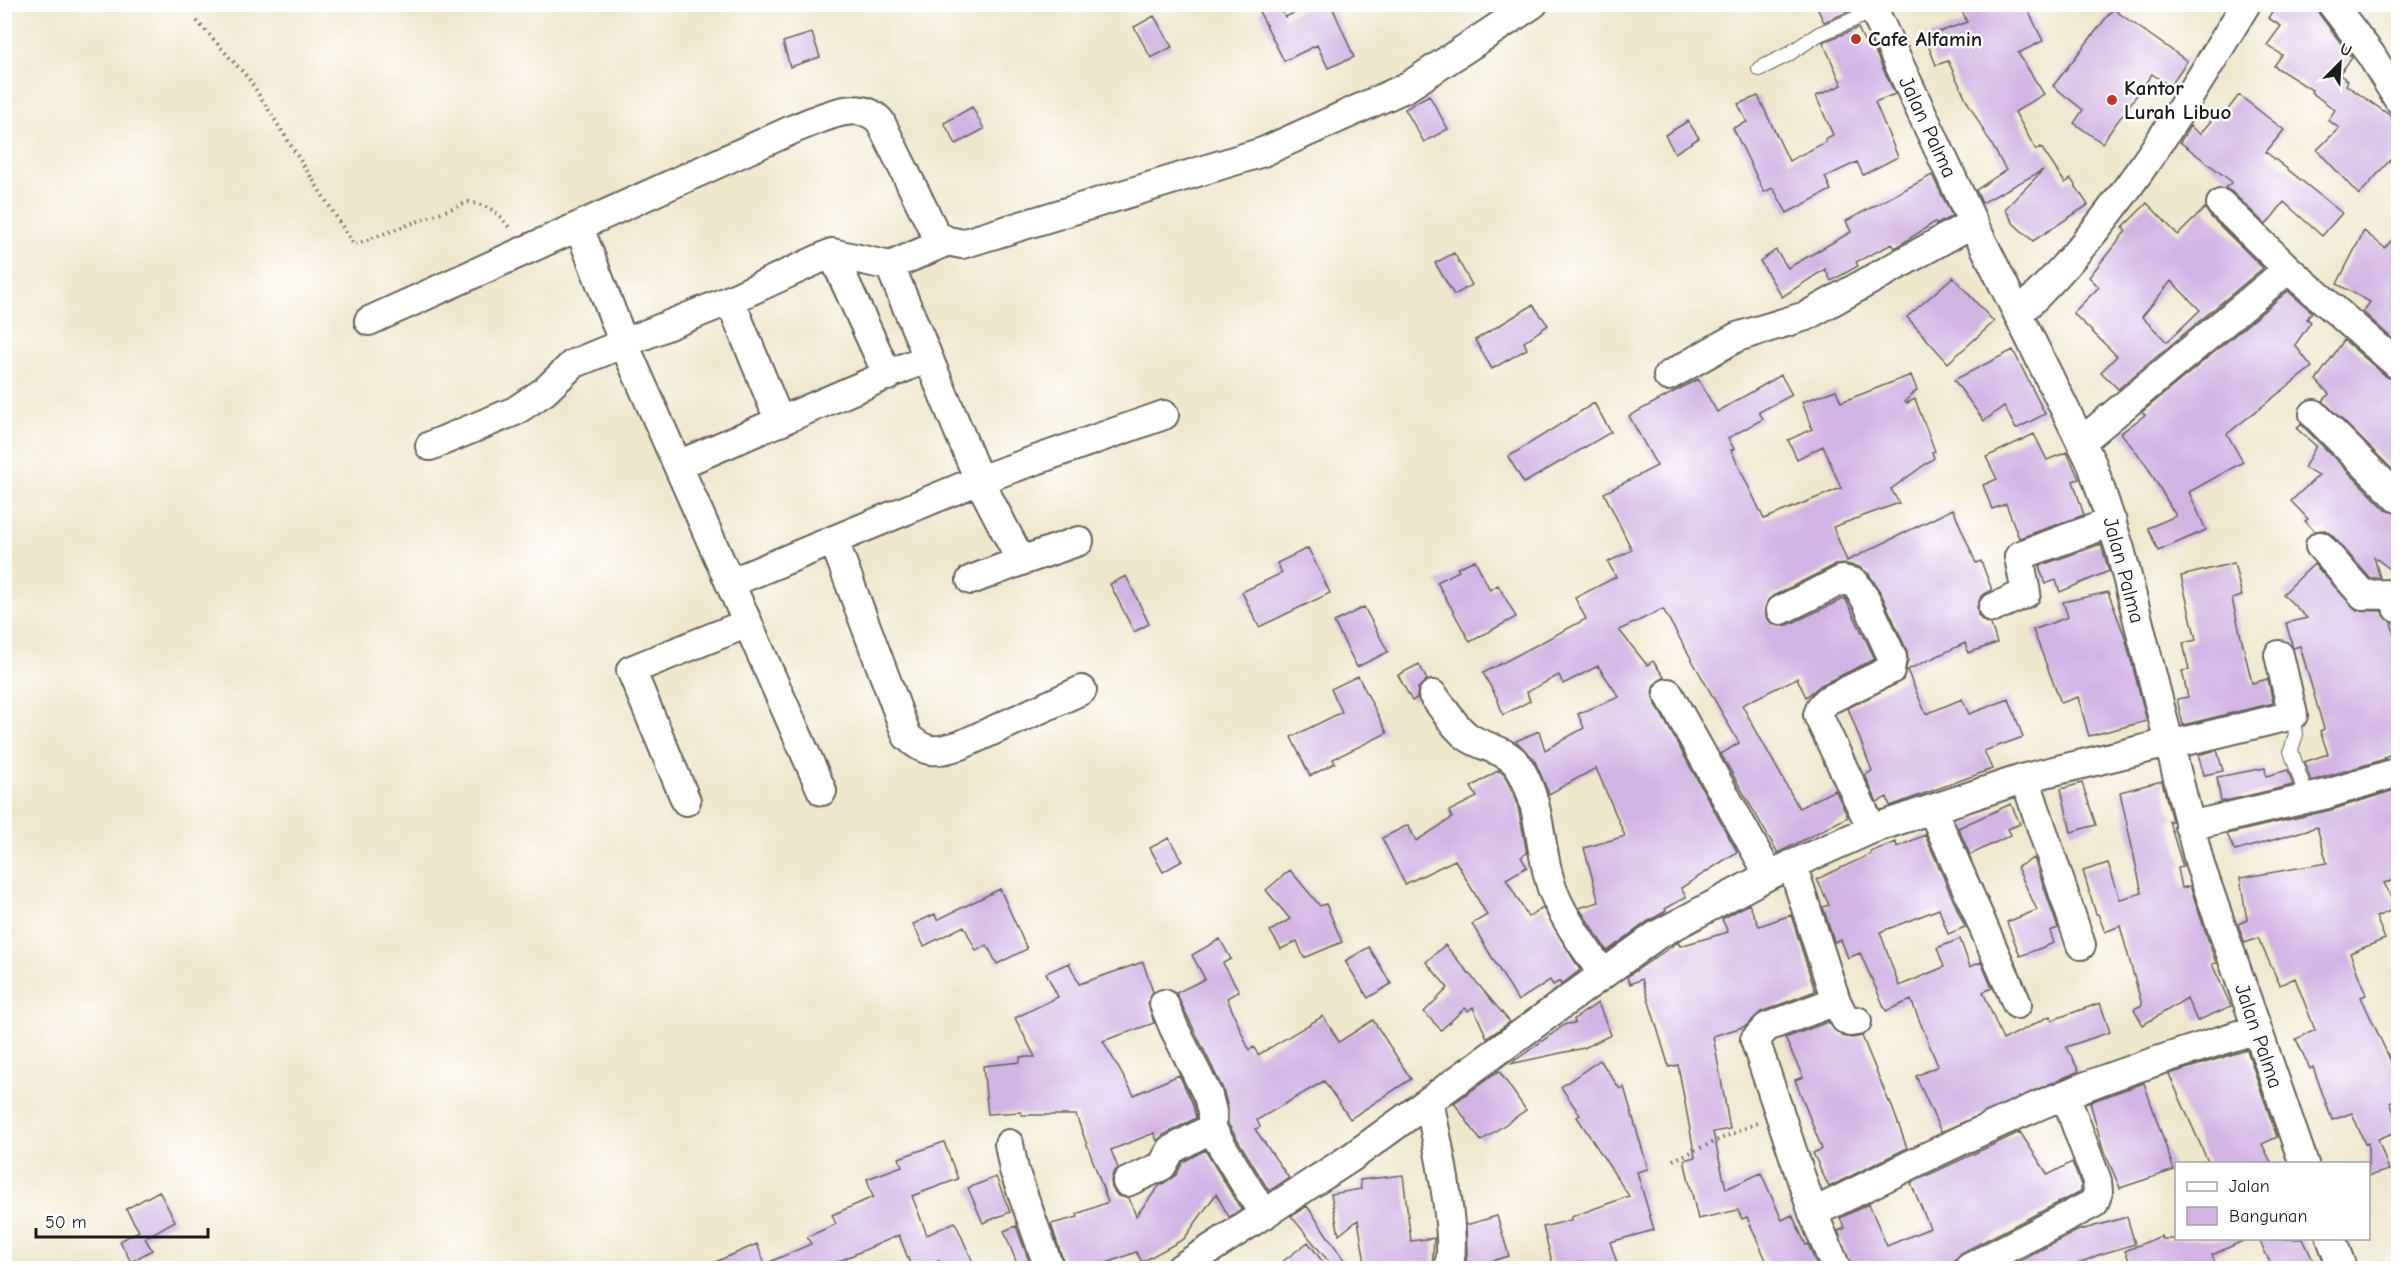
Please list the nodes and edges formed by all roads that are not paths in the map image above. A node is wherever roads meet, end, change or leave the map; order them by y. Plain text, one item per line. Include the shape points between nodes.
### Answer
1 (1533, 4) edge
2 (2246, 4) edge
3 (2332, 4) edge
4 (1873, 8) edge
5 (1759, 69) dead end
6 (2398, 99) edge
7 (2221, 204) dead end
8 (1973, 223) junction
9 (579, 226) junction
10 (948, 241) junction
11 (832, 253) junction
12 (890, 266) junction
13 (2288, 269) junction
14 (730, 300) junction
15 (2018, 314) junction
16 (369, 321) dead end
17 (624, 344) junction
18 (927, 358) junction
19 (2398, 364) edge
20 (888, 376) junction
21 (1668, 376) dead end
22 (2314, 414) dead end
23 (1164, 415) dead end
24 (780, 422) junction
25 (2082, 441) junction
26 (430, 446) dead end
27 (678, 465) junction
28 (979, 480) junction
29 (2398, 498) edge
30 (2112, 522) junction
31 (834, 541) junction
32 (1079, 541) dead end
33 (2320, 546) dead end
34 (1021, 561) junction
35 (971, 580) dead end
36 (730, 583) junction
37 (1993, 608) dead end
38 (2398, 608) edge
39 (1781, 610) dead end
40 (748, 623) junction
41 (2279, 655) dead end
42 (1082, 690) dead end
43 (1668, 693) dead end
44 (1433, 695) dead end
45 (2293, 715) junction
46 (2169, 744) junction
47 (2398, 772) edge
48 (2025, 778) junction
49 (822, 791) dead end
50 (2307, 798) junction
51 (686, 801) dead end
52 (1932, 809) junction
53 (2189, 826) junction
54 (1872, 829) junction
55 (1781, 869) junction
56 (2080, 945) dead end
57 (1603, 974) junction
58 (1836, 1001) junction
59 (1164, 1004) dead end
60 (2017, 1004) dead end
61 (1857, 1021) dead end
62 (2257, 1029) junction
63 (2065, 1095) junction
64 (1429, 1101) junction
65 (1212, 1128) junction
66 (1009, 1144) dead end
67 (2303, 1162) edge
68 (1128, 1182) dead end
69 (1813, 1213) junction
70 (1264, 1215) junction
71 (2331, 1240) edge
72 (1212, 1260) edge
73 (1049, 1269) edge
74 (1181, 1269) edge
75 (1448, 1269) edge
76 (1836, 1269) edge
77 (1969, 1269) edge
78 (2342, 1269) edge

1 - 10 street via 1407,87 1263,152 987,238 962,244
2 - 15 street via 2151,153 2095,231
3 - 6 street
4 - 5 lane
4 - 8 street, Jalan Palma
7 - 13 street
8 - 15 street, Jalan Palma
8 - 21 street via 1806,316 1737,337
9 - 10 street via 796,128 848,110 861,110 873,113 880,121 936,235
9 - 16 street
9 - 17 street
10 - 12 street
11 - 12 street
11 - 14 street
11 - 20 street
12 - 18 street
13 - 19 street
13 - 25 street
14 - 17 street
14 - 24 street
15 - 25 street, Jalan Palma
17 - 26 street via 573,364 545,391 515,411
17 - 27 street
18 - 20 street
18 - 28 street
20 - 24 street
22 - 29 street
23 - 28 street
24 - 27 street
25 - 30 street, Jalan Palma
27 - 36 street
28 - 31 street
28 - 34 street
30 - 37 street via 2021,555 2026,593
30 - 46 street, Jalan Palma
31 - 36 street
31 - 42 street via 907,735 923,749 942,750 960,745
32 - 34 street
33 - 38 street via 2363,595 2391,594
34 - 35 street
36 - 40 street
39 - 54 street via 1842,580 1855,583 1892,657 1890,670 1828,700 1818,715
40 - 49 street
40 - 51 street via 631,670
41 - 45 street
43 - 55 street
44 - 57 street via 1469,738 1518,765 1533,799 1553,890 1574,932
45 - 46 street
45 - 50 lane via 2296,734 2291,751
46 - 48 street
46 - 53 street, Jalan Palma
47 - 50 street
48 - 52 street
48 - 56 street
50 - 53 street
52 - 54 street
52 - 60 street
53 - 62 street, Jalan Palma
54 - 55 street
55 - 57 street via 1657,935
55 - 58 street
57 - 64 street
58 - 61 street via 1845,1018
58 - 69 street via 1767,1028 1755,1040
59 - 65 street via 1208,1096
62 - 63 street
62 - 67 street, Jalan Palma
63 - 69 street
63 - 77 street via 2097,1181 2094,1203
64 - 70 street
64 - 75 street via 1450,1233 1452,1258
65 - 68 street via 1171,1150 1162,1166
65 - 70 street
66 - 73 street via 1014,1170
69 - 76 street
70 - 72 street
71 - 78 street
72 - 74 street

